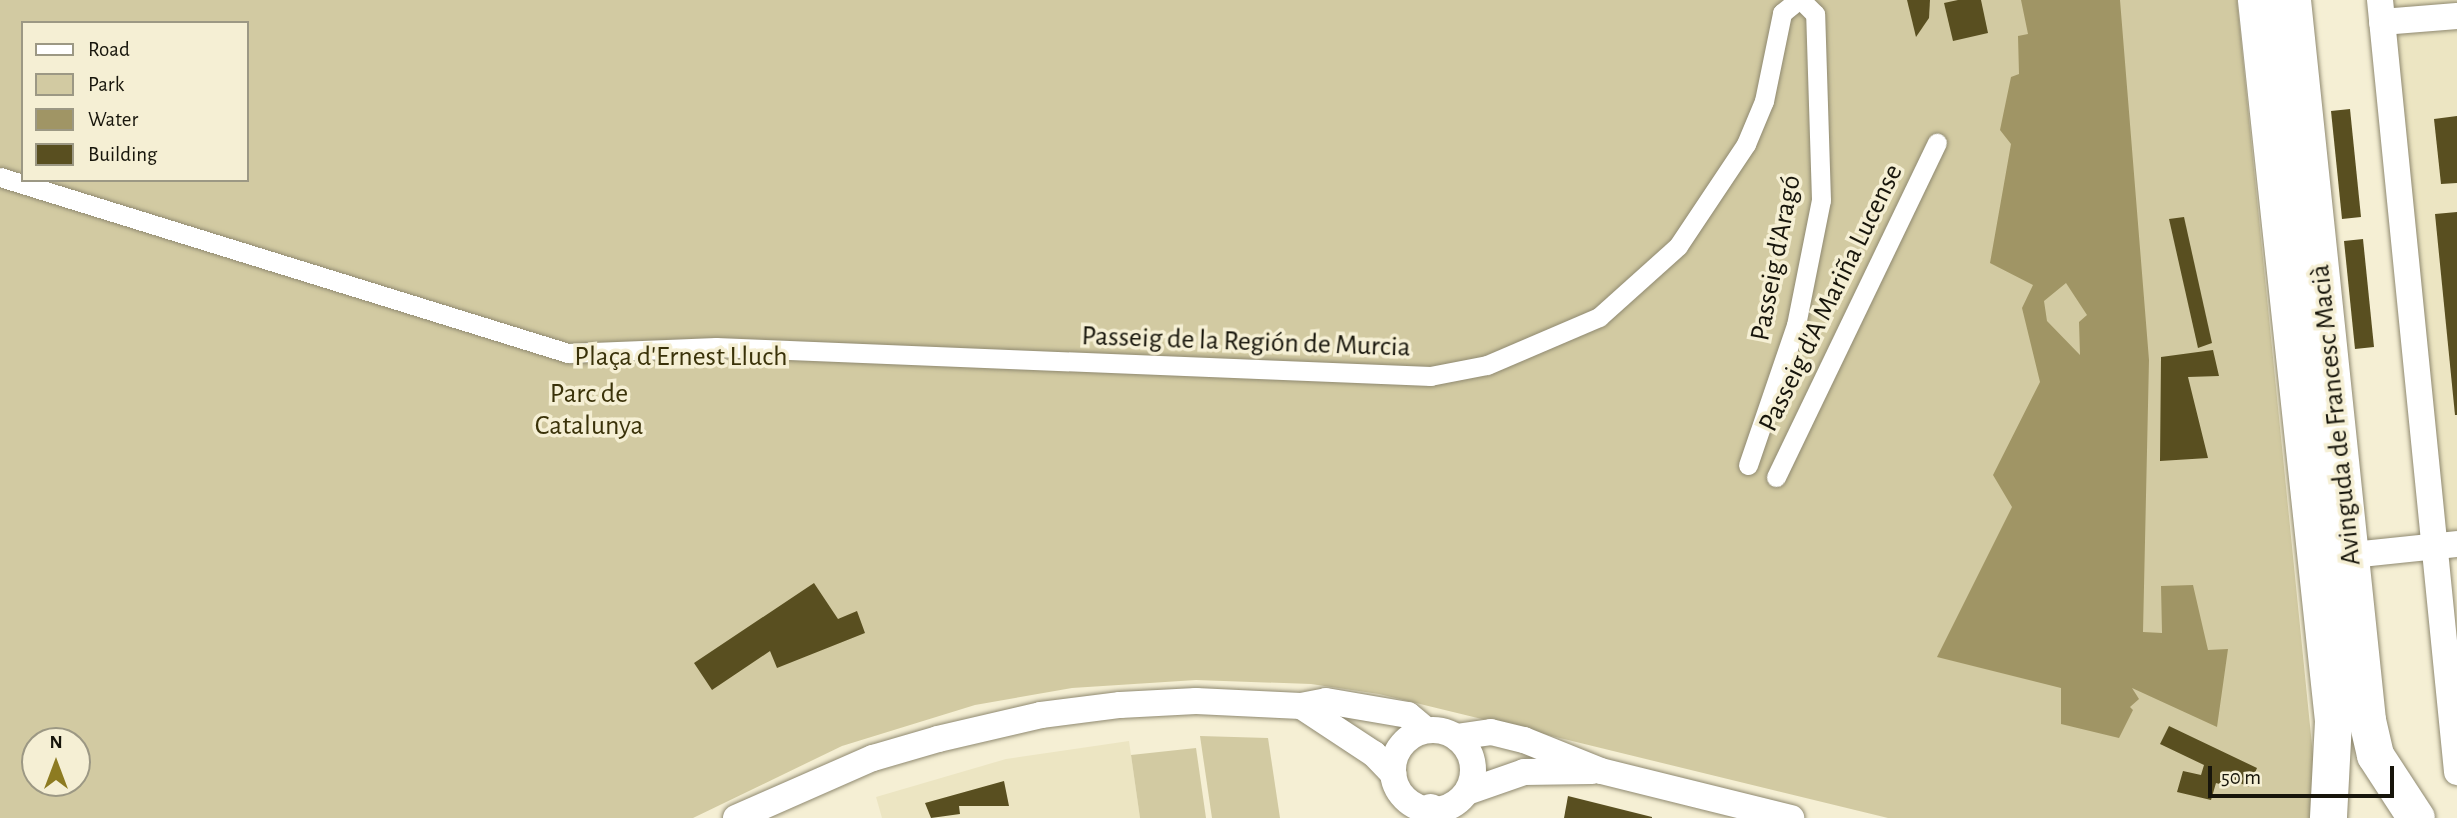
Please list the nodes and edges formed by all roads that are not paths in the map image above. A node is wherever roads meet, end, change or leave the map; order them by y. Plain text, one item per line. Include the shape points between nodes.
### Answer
1 (1800, 0) edge
2 (2256, 0) edge
3 (2292, 0) edge
4 (2381, 11) edge
5 (2457, 16) edge
6 (1937, 143) dead end
7 (0, 177) edge
8 (1748, 465) dead end
9 (1776, 477) dead end
10 (2446, 545) edge
11 (2334, 557) junction
12 (1301, 706) junction
13 (1426, 730) junction
14 (1456, 737) junction
15 (1601, 771) junction
16 (2457, 772) edge
17 (1393, 774) junction
18 (1467, 792) junction
19 (1430, 814) edge
20 (736, 818) edge
21 (1791, 818) edge
22 (2328, 818) edge
23 (2416, 818) edge

1 - 7 street, Passeig de la Región de Murcia via 1782,13 1764,101 1746,144 1678,246 1599,317 1488,365 1384,378 716,347 569,353
1 - 8 street, Passeig d'Aragó via 1815,14 1821,200 1796,324
2 - 11 main road, Avinguda de Francesc Macià
3 - 11 main road, Avinguda de Francesc Macià
4 - 5 street
4 - 10 street
6 - 9 street, Passeig d'A Mariña Lucense
10 - 11 street
10 - 16 street
11 - 22 main road, Avinguda de Francesc Macià via 2334,747
11 - 23 main road, Avinguda de Francesc Macià via 2375,755
12 - 13 street via 1326,701 1378,709 1408,715
12 - 17 street via 1374,754
12 - 20 street via 1196,701 1041,715 873,758
13 - 14 street
13 - 17 street via 1398,750
14 - 15 street via 1491,732 1545,746
14 - 18 street via 1471,757
15 - 18 street via 1524,772
15 - 21 street
17 - 19 street via 1409,803
18 - 19 street

